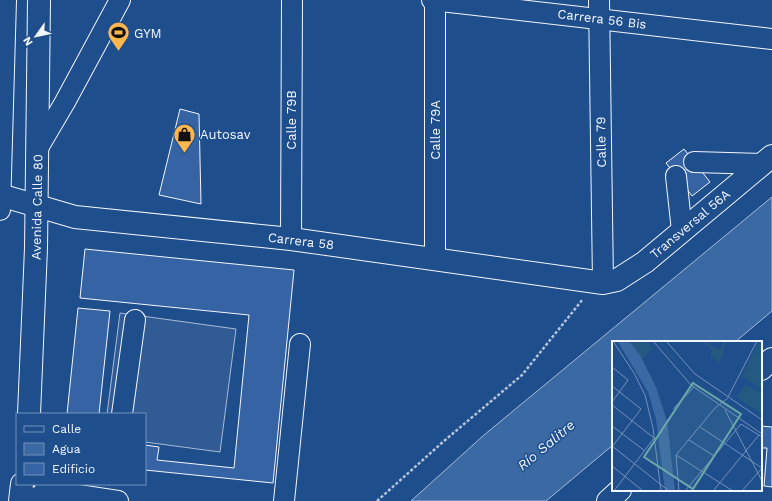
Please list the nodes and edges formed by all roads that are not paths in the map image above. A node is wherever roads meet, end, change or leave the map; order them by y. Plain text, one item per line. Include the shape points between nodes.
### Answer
1 (6, 0) edge
2 (39, 0) edge
3 (120, 0) edge
4 (292, 0) edge
5 (434, 0) edge
6 (599, 9) edge
7 (772, 39) edge
8 (38, 148) junction
9 (768, 160) edge
10 (694, 162) dead end
11 (676, 176) dead end
12 (0, 195) edge
13 (37, 206) junction
14 (0, 210) edge
15 (682, 231) junction
16 (291, 239) junction
17 (435, 260) junction
18 (603, 283) junction
19 (135, 320) dead end
20 (300, 344) dead end
21 (772, 359) edge
22 (762, 368) edge
23 (29, 413) edge
24 (122, 413) edge
25 (22, 485) edge
26 (51, 488) edge
27 (619, 491) edge
28 (114, 495) edge
29 (20, 501) edge
30 (284, 501) edge
31 (608, 501) edge

1 - 12 street
2 - 8 main road, Avenida Calle 80
3 - 8 street
4 - 16 street, Calle 79B
5 - 6 street, Carrera 56 Bis
5 - 17 street, Calle 79A
6 - 7 street, Carrera 56 Bis
6 - 18 street, Calle 79
8 - 13 main road, Avenida Calle 80
9 - 10 street
9 - 15 main road, Transversal 56A
11 - 15 street
12 - 13 main road, Carrera 58
12 - 14 street
13 - 16 main road, Carrera 58 via 76,217
13 - 23 main road, Avenida Calle 80
15 - 18 main road, Transversal 56A via 628,273 617,280
16 - 17 main road, Carrera 58
17 - 18 main road, Carrera 58
19 - 24 street
20 - 30 street
21 - 22 main road
25 - 29 main road
26 - 28 street
26 - 29 street
27 - 31 main road

